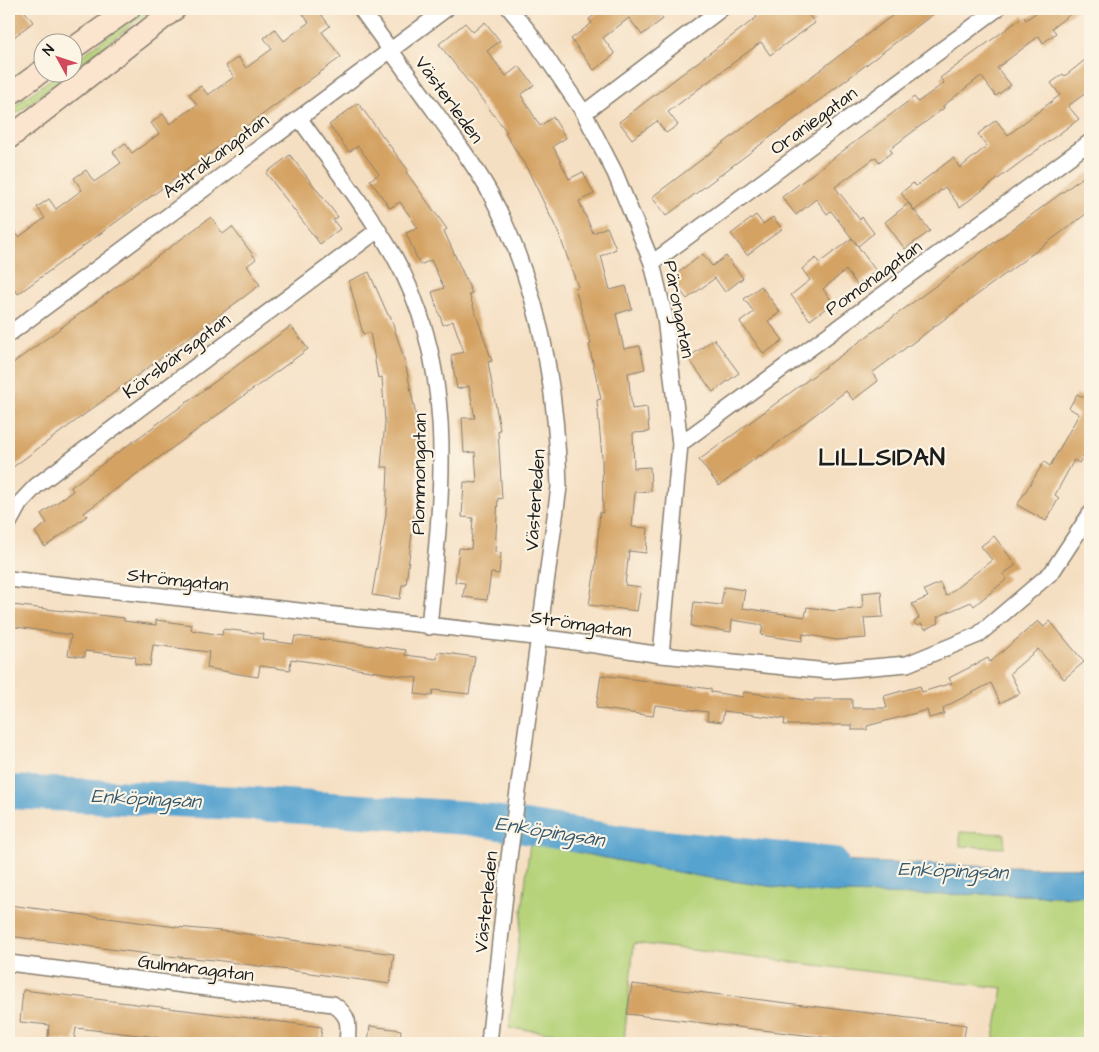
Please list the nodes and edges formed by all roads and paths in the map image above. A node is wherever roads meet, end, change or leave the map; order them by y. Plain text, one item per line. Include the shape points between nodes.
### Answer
1 (129, 9) edge
2 (175, 9) edge
3 (361, 9) edge
4 (446, 9) edge
5 (510, 9) edge
6 (721, 9) edge
7 (998, 9) edge
8 (82, 42) edge
9 (390, 50) junction
10 (32, 78) edge
11 (9, 95) edge
12 (584, 112) junction
13 (299, 118) junction
14 (9, 138) edge
15 (1090, 142) edge
16 (378, 230) junction
17 (652, 263) junction
18 (9, 334) edge
19 (680, 444) junction
20 (1090, 514) edge
21 (9, 523) edge
22 (9, 579) edge
23 (429, 627) junction
24 (539, 637) junction
25 (661, 654) junction
26 (9, 963) edge
27 (347, 1043) edge
28 (489, 1043) edge

1 - 8 main road
2 - 14 main road
3 - 9 street, Västerleden
4 - 9 street, Astrakangatan
5 - 12 street, Pärongatan
6 - 12 street
7 - 17 street, Oraniegatan
9 - 13 street, Astrakangatan
9 - 24 street, Västerleden via 490,194 510,235 535,303 554,392 559,487
10 - 11 main road
12 - 17 street, Pärongatan via 615,172
13 - 16 street, Plommongatan
13 - 18 street, Astrakangatan
15 - 19 street, Pomonagatan
16 - 21 street, Körsbärsgatan via 36,486
16 - 23 street, Plommongatan via 411,292 424,332 435,378 442,431 441,494
17 - 19 street, Pärongatan via 665,318
19 - 25 street, Pärongatan
20 - 25 street, Strömgatan via 1052,572 978,635 907,664 828,671
22 - 23 street, Strömgatan
23 - 24 street, Strömgatan
24 - 25 street, Strömgatan
24 - 28 street, Västerleden via 509,858
26 - 27 street, Gulmåragatan via 334,1004 344,1012 349,1025

